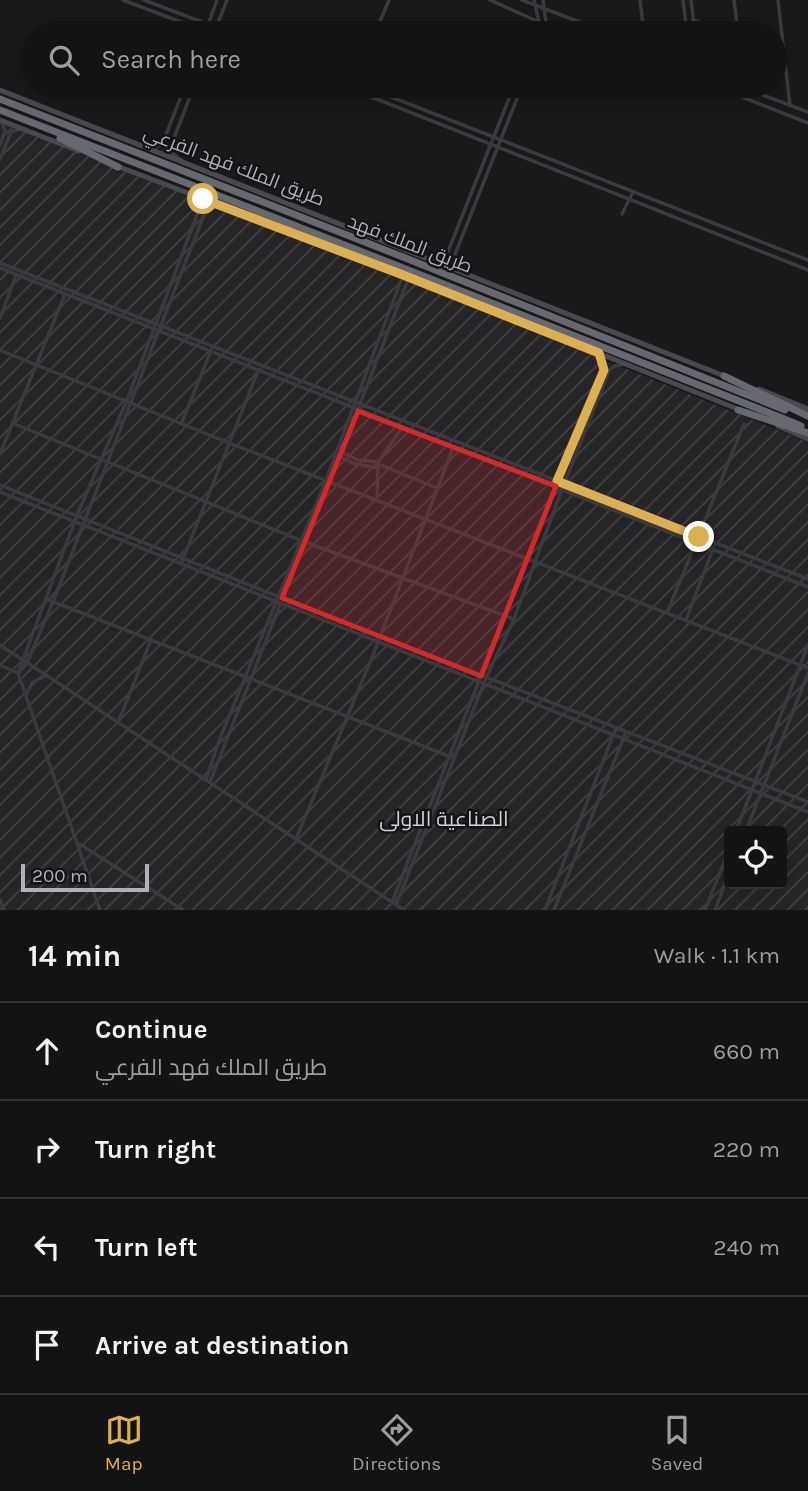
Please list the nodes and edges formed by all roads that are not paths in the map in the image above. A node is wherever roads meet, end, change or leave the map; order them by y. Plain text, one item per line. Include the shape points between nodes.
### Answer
1 (123, 0) edge
2 (145, 0) edge
3 (217, 0) edge
4 (227, 0) edge
5 (389, 0) edge
6 (490, 0) edge
7 (522, 0) edge
8 (543, 0) edge
9 (640, 0) edge
10 (683, 0) edge
11 (691, 0) edge
12 (734, 0) edge
13 (778, 0) edge
14 (534, 3) edge
15 (544, 8) junction
16 (694, 20) edge
17 (178, 21) edge
18 (200, 21) edge
19 (209, 21) edge
20 (218, 21) edge
21 (380, 21) edge
22 (537, 21) edge
23 (539, 21) edge
24 (547, 21) edge
25 (577, 21) edge
26 (643, 21) edge
27 (686, 21) edge
28 (737, 21) edge
29 (781, 21) edge
30 (787, 75) edge
31 (0, 90) edge
32 (180, 98) edge
33 (189, 98) edge
34 (374, 98) edge
35 (393, 98) edge
36 (509, 98) edge
37 (517, 98) edge
38 (744, 98) edge
39 (770, 98) edge
40 (0, 99) edge
41 (790, 106) junction
42 (0, 110) edge
43 (808, 112) edge
44 (15, 116) junction
45 (0, 120) edge
46 (808, 123) edge
47 (21, 128) junction
48 (492, 137) junction
49 (499, 140) junction
50 (491, 144) junction
51 (0, 145) edge
52 (498, 147) junction
53 (145, 148) junction
54 (0, 159) edge
55 (118, 166) junction
56 (188, 166) junction
57 (633, 192) junction
58 (628, 199) junction
59 (206, 200) junction
60 (622, 214) dead end
61 (180, 258) junction
62 (808, 260) edge
63 (186, 261) junction
64 (0, 263) edge
65 (443, 264) junction
66 (450, 267) junction
67 (0, 268) edge
68 (808, 270) edge
69 (16, 275) junction
70 (406, 276) junction
71 (67, 291) junction
72 (526, 298) junction
73 (500, 314) junction
74 (0, 318) edge
75 (158, 326) junction
76 (152, 329) junction
77 (0, 349) edge
78 (210, 352) junction
79 (599, 353) junction
80 (35, 364) junction
81 (623, 364) junction
82 (260, 365) junction
83 (258, 371) junction
84 (724, 376) junction
85 (128, 402) junction
86 (356, 407) junction
87 (808, 409) edge
88 (738, 410) junction
89 (784, 414) junction
90 (808, 418) edge
91 (582, 419) junction
92 (183, 422) junction
93 (588, 422) junction
94 (12, 424) junction
95 (744, 424) dead end
96 (402, 428) junction
97 (808, 431) edge
98 (808, 439) edge
99 (229, 443) junction
100 (454, 445) junction
101 (0, 454) edge
102 (341, 455) junction
103 (101, 460) junction
104 (108, 462) junction
105 (378, 465) junction
106 (99, 466) junction
107 (328, 481) junction
108 (556, 484) junction
109 (0, 485) edge
110 (563, 486) junction
111 (437, 488) junction
112 (0, 492) edge
113 (377, 500) junction
114 (205, 501) junction
115 (77, 515) junction
116 (84, 518) junction
117 (425, 518) junction
118 (543, 518) junction
119 (550, 521) junction
120 (76, 522) junction
121 (81, 524) junction
122 (699, 537) junction
123 (303, 541) junction
124 (696, 542) junction
125 (713, 549) junction
126 (184, 558) junction
127 (527, 558) junction
128 (534, 561) junction
129 (181, 564) junction
130 (402, 579) junction
131 (808, 579) edge
132 (808, 587) edge
133 (280, 596) junction
134 (46, 599) junction
135 (53, 602) junction
136 (278, 603) junction
137 (667, 613) junction
138 (505, 616) junction
139 (514, 619) junction
140 (686, 620) junction
141 (380, 635) junction
142 (152, 639) junction
143 (377, 642) junction
144 (0, 645) edge
145 (808, 645) edge
146 (22, 660) junction
147 (27, 663) junction
148 (0, 665) edge
149 (800, 665) junction
150 (808, 671) edge
151 (18, 673) junction
152 (47, 676) junction
153 (249, 677) junction
154 (484, 677) junction
155 (478, 682) junction
156 (484, 684) junction
157 (26, 696) junction
158 (347, 716) junction
159 (118, 723) junction
160 (616, 728) junction
161 (626, 732) junction
162 (614, 736) junction
163 (624, 739) junction
164 (452, 758) junction
165 (208, 781) junction
166 (755, 782) junction
167 (764, 785) junction
168 (752, 790) junction
169 (761, 793) junction
170 (808, 802) edge
171 (808, 812) edge
172 (738, 826) edge
173 (748, 826) edge
174 (296, 839) junction
175 (77, 842) junction
176 (569, 849) junction
177 (578, 851) junction
178 (724, 870) edge
179 (724, 886) edge
180 (0, 900) edge
181 (394, 904) junction
182 (4, 910) edge
183 (100, 910) edge
184 (183, 910) edge
185 (404, 910) edge
186 (545, 910) edge
187 (554, 910) edge
188 (705, 910) edge
189 (715, 910) edge

1 - 17 street
2 - 18 street
3 - 19 street
4 - 20 street
5 - 21 street
6 - 22 street
7 - 14 street
8 - 15 street
9 - 26 street
10 - 27 street
11 - 16 street
12 - 28 street
13 - 29 street
14 - 15 street
14 - 23 street
15 - 24 street
15 - 25 street
30 - 41 street
31 - 53 main road, طريق الملك فهد الفرعي
32 - 53 street via 162,145
33 - 56 street via 171,146 172,153
34 - 50 street
35 - 48 street
36 - 48 street
37 - 49 street
38 - 46 street
39 - 41 street
40 - 89 highway, طريق الملك فهد, bridge via 403,257
41 - 43 street
42 - 44 highway, طريق الملك فهد
44 - 55 highway
44 - 89 highway, طريق الملك فهد, bridge
45 - 47 main road
45 - 51 street via 5,130
47 - 54 street via 13,129
47 - 55 main road
48 - 49 street
48 - 50 street
49 - 52 street
49 - 57 street
50 - 52 street
50 - 65 street
52 - 58 street
52 - 66 street
53 - 56 main road, طريق الملك فهد الفرعي
55 - 59 main road
56 - 65 main road, طريق الملك فهد الفرعي
57 - 58 street
57 - 62 street
58 - 60 street
58 - 68 street
59 - 61 street
59 - 63 street
59 - 70 main road
61 - 63 street
61 - 75 street
63 - 75 street
64 - 71 street
65 - 66 main road, طريق الملك فهد الفرعي
66 - 72 main road, طريق الملك فهد الفرعي
67 - 69 street
69 - 71 street
69 - 74 street
70 - 73 main road
70 - 86 street
71 - 75 street
71 - 76 street
71 - 80 street
72 - 73 main road via 568,318 570,328 560,332
72 - 84 main road, طريق الملك فهد الفرعي
73 - 79 main road
75 - 76 street
75 - 78 street
75 - 82 street
75 - 85 street
76 - 85 street
77 - 80 street
78 - 83 street
78 - 92 street
79 - 81 main road
79 - 91 street via 604,370
80 - 85 street
80 - 94 street
81 - 88 main road
81 - 93 street via 609,372
82 - 83 street
82 - 86 street
83 - 86 street
83 - 99 street
84 - 87 main road, طريق الملك فهد الفرعي
84 - 90 highway
85 - 92 street
85 - 103 street
85 - 104 street
86 - 96 street
86 - 100 street
86 - 102 street
86 - 107 street
88 - 97 highway
88 - 98 main road
89 - 90 highway, طريق الملك فهد
89 - 97 highway, طريق الملك فهد
91 - 93 street
91 - 108 street
92 - 99 street
93 - 110 street
94 - 101 street
94 - 103 street
95 - 122 street
96 - 100 street
96 - 105 street
99 - 107 street
99 - 114 street
100 - 108 street
100 - 111 street
102 - 105 street via 355,464
102 - 107 street
103 - 104 street
103 - 106 street
104 - 106 street
104 - 114 street
104 - 116 street
105 - 111 street
105 - 113 street
106 - 115 street
107 - 113 street
107 - 123 street
108 - 110 street
108 - 118 street
109 - 115 street
110 - 119 street
110 - 122 street
110 - 124 street
111 - 117 street
112 - 120 street
113 - 117 street
114 - 123 street
114 - 126 street
115 - 116 street
115 - 120 street
116 - 121 street
116 - 126 street
117 - 127 street
117 - 130 street
118 - 119 street
118 - 127 street
119 - 128 street
120 - 121 street
120 - 134 street
121 - 129 street
121 - 135 street
122 - 124 street
122 - 131 street
123 - 130 street
123 - 133 street
124 - 125 street
124 - 137 street
125 - 132 street
125 - 140 street
126 - 129 street
126 - 133 street
127 - 128 street
127 - 138 street
128 - 137 street
128 - 139 street
129 - 136 street
130 - 138 street
130 - 141 street
133 - 136 street
133 - 141 street
134 - 135 street
134 - 146 street
135 - 142 street
135 - 147 street
136 - 143 street
136 - 153 street
137 - 140 street
138 - 139 street
138 - 154 street
139 - 154 street
140 - 149 street
141 - 143 street
141 - 154 street
142 - 153 street
142 - 159 street
143 - 155 street
143 - 158 street
144 - 146 street
145 - 149 street
146 - 147 street
146 - 151 street
147 - 151 street
147 - 152 street
148 - 151 street
149 - 150 street
149 - 166 street
150 - 167 street
151 - 157 street
152 - 157 street via 33,682
152 - 159 street
153 - 158 street
153 - 165 street via 219,741
154 - 155 street
154 - 156 street
154 - 160 street
155 - 156 street
155 - 164 street
156 - 162 street
156 - 164 street
157 - 175 street
158 - 164 street
158 - 174 street
159 - 165 street
160 - 161 street
160 - 162 street
161 - 163 street
161 - 166 street
162 - 163 street
162 - 176 street
163 - 168 street
163 - 177 street
164 - 181 street
165 - 174 street
166 - 167 street
166 - 168 street
167 - 169 street
167 - 170 street
168 - 169 street
168 - 172 street
169 - 171 street
169 - 173 street
174 - 181 street
175 - 183 street
175 - 184 street
176 - 177 street
176 - 186 street
177 - 187 street
178 - 188 street
179 - 189 street
180 - 182 street
181 - 185 street

